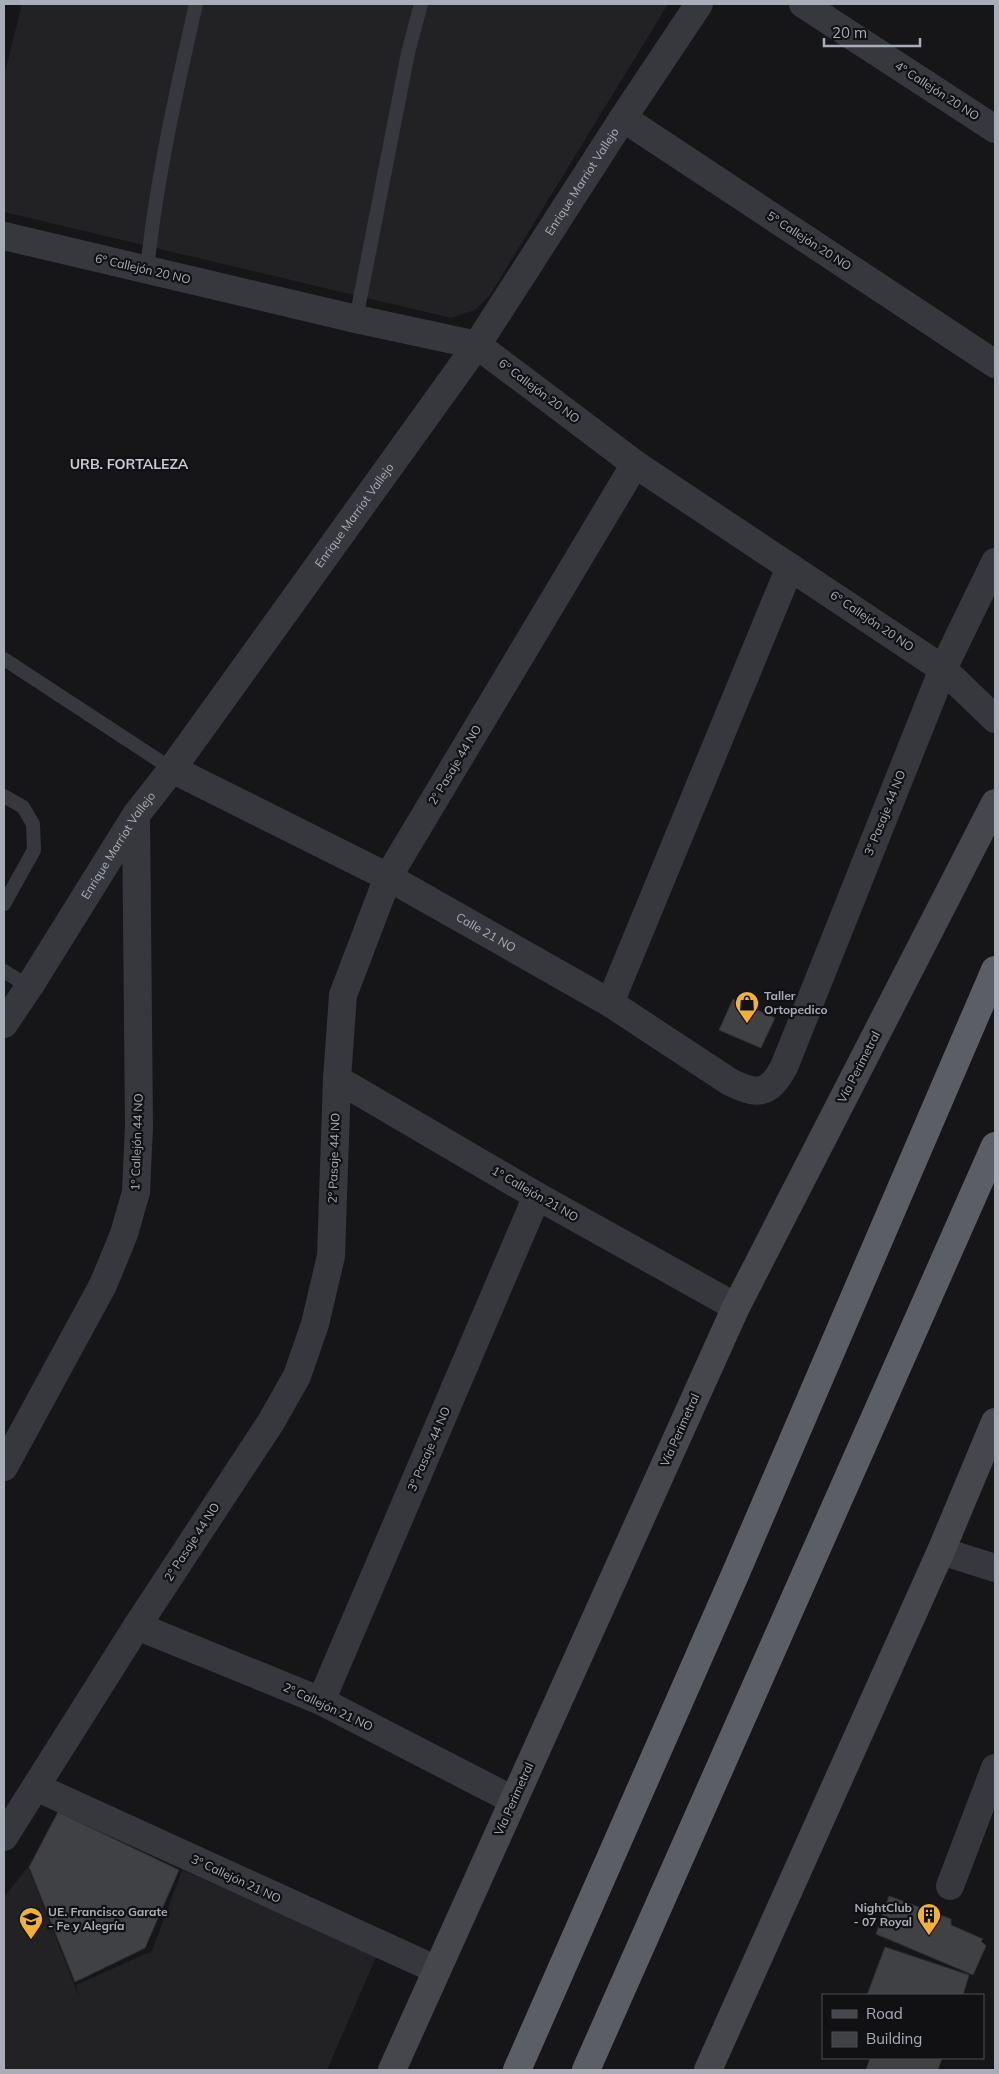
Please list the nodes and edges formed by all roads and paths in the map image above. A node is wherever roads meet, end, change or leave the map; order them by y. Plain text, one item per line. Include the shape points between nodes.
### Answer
1 (196, 4) edge
2 (421, 4) edge
3 (699, 4) edge
4 (803, 4) edge
5 (623, 118) junction
6 (995, 129) edge
7 (4, 236) edge
8 (147, 270) junction
9 (356, 319) junction
10 (477, 345) junction
11 (995, 364) edge
12 (635, 464) junction
13 (995, 562) edge
14 (790, 567) junction
15 (4, 659) edge
16 (943, 669) junction
17 (995, 719) edge
18 (172, 769) junction
19 (4, 796) edge
20 (995, 803) edge
21 (136, 815) junction
22 (388, 876) junction
23 (4, 904) edge
24 (4, 970) edge
25 (995, 970) edge
26 (29, 987) junction
27 (610, 1003) junction
28 (4, 1024) edge
29 (784, 1067) joint
30 (337, 1079) junction
31 (995, 1146) edge
32 (537, 1196) junction
33 (736, 1307) junction
34 (995, 1422) edge
35 (4, 1467) edge
36 (941, 1551) junction
37 (995, 1568) edge
38 (137, 1626) junction
39 (321, 1701) junction
40 (995, 1768) edge
41 (36, 1787) junction
42 (990, 1797) edge
43 (513, 1800) junction
44 (4, 1837) edge
45 (950, 1886) dead end
46 (437, 1970) junction
47 (392, 2070) edge
48 (517, 2070) edge
49 (586, 2070) edge
50 (708, 2070) edge

1 - 8 lane via 178,80
2 - 9 lane via 408,53
3 - 5 street, Enrique Marriot Vallejo
4 - 6 street, 4º Callejón 20 NO
5 - 10 street, Enrique Marriot Vallejo
5 - 11 street, 5º Callejón 20 NO
7 - 8 street, 6º Callejón 20 NO
8 - 9 street, 6º Callejón 20 NO
9 - 10 street, 6º Callejón 20 NO
10 - 12 street, 6º Callejón 20 NO
10 - 18 street, Enrique Marriot Vallejo
12 - 14 street, 6º Callejón 20 NO
12 - 22 street, 2º Pasaje 44 NO
13 - 16 street, 3º Pasaje 44 NO
14 - 16 street, 6º Callejón 20 NO
14 - 27 street
15 - 18 lane
16 - 17 street, 6º Callejón 20 NO
16 - 29 street, 3º Pasaje 44 NO
18 - 21 street, Enrique Marriot Vallejo
18 - 22 street, Calle 21 NO
19 - 23 lane via 23,807 33,824 34,850
20 - 33 main road, Vía Perimetral
21 - 26 street, Enrique Marriot Vallejo
21 - 35 street, 1º Callejón 44 NO via 139,1126 136,1192 124,1234 103,1286
22 - 27 street, Calle 21 NO
22 - 30 street, 2º Pasaje 44 NO via 343,995
24 - 26 lane
25 - 48 highway via 734,1577
26 - 28 street, Enrique Marriot Vallejo
27 - 29 street, Calle 21 NO via 730,1082 749,1091 765,1089 776,1081
30 - 32 street, 1º Callejón 21 NO
30 - 38 street, 2º Pasaje 44 NO via 331,1256 316,1324 297,1376 271,1422
31 - 49 highway
32 - 33 street, 1º Callejón 21 NO
32 - 39 street, 3º Pasaje 44 NO
33 - 43 main road, Vía Perimetral
34 - 36 main road
36 - 37 street
36 - 50 main road
38 - 39 street, 2º Callejón 21 NO
38 - 41 street, 2º Pasaje 44 NO
39 - 43 street, 2º Callejón 21 NO
40 - 42 street
41 - 44 street, 2º Pasaje 44 NO
41 - 46 street, 3º Callejón 21 NO
42 - 45 street
43 - 46 main road, Vía Perimetral
46 - 47 main road, Vía Perimetral

